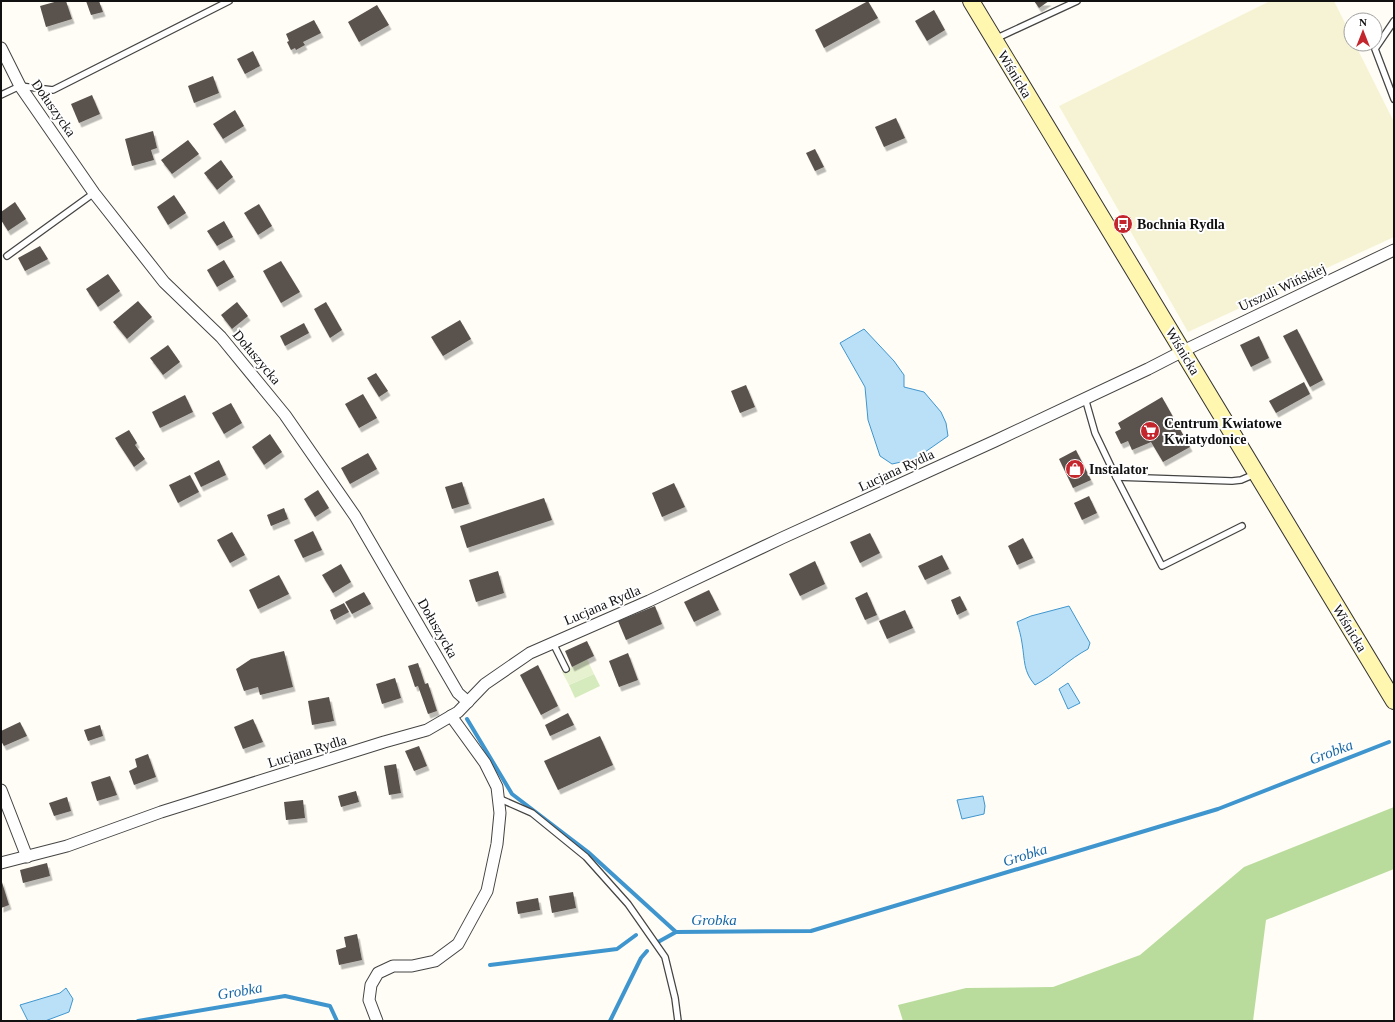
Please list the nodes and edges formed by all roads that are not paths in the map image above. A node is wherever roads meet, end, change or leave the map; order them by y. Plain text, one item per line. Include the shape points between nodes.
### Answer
1 (229, 1) edge
2 (971, 1) edge
3 (1077, 1) edge
4 (1394, 21) edge
5 (995, 39) junction
6 (1, 48) edge
7 (20, 86) junction
8 (1, 95) edge
9 (1394, 99) edge
10 (94, 192) junction
11 (1394, 250) edge
12 (7, 256) dead end
13 (1183, 351) junction
14 (1085, 398) junction
15 (1257, 474) junction
16 (1116, 477) junction
17 (1242, 526) dead end
18 (553, 643) junction
19 (566, 670) dead end
20 (1394, 701) edge
21 (468, 702) junction
22 (451, 716) junction
23 (1, 790) edge
24 (498, 798) junction
25 (27, 857) junction
26 (1, 863) edge
27 (377, 1021) edge
28 (678, 1021) edge

1 - 7 lane via 53,90
2 - 5 main road, Wiśnicka
3 - 5 lane
4 - 9 lane via 1375,49
5 - 13 main road, Wiśnicka
6 - 7 street, Dołuszycka
7 - 8 lane
7 - 10 street, Dołuszycka
10 - 12 lane
10 - 21 street, Dołuszycka via 164,282 221,337 285,415 355,516 458,693
11 - 13 street, Urszuli Wińskiej
13 - 14 street, Lucjana Rydla
13 - 15 main road, Wiśnicka
14 - 16 lane via 1095,433
14 - 18 street, Lucjana Rydla via 649,601
15 - 16 lane via 1232,481
15 - 20 main road, Wiśnicka
16 - 17 lane via 1162,566
18 - 19 lane
18 - 21 street, Lucjana Rydla via 530,653 485,684
21 - 22 street, Lucjana Rydla
22 - 24 street via 485,763 497,787
22 - 25 street, Lucjana Rydla via 427,730 168,810 67,846
23 - 25 street
24 - 27 street via 500,813 497,844 487,891 458,944 435,960 412,966 394,966 378,973 371,985 369,1000
24 - 28 lane via 532,813 586,857 628,904 665,957
25 - 26 street, Lucjana Rydla

